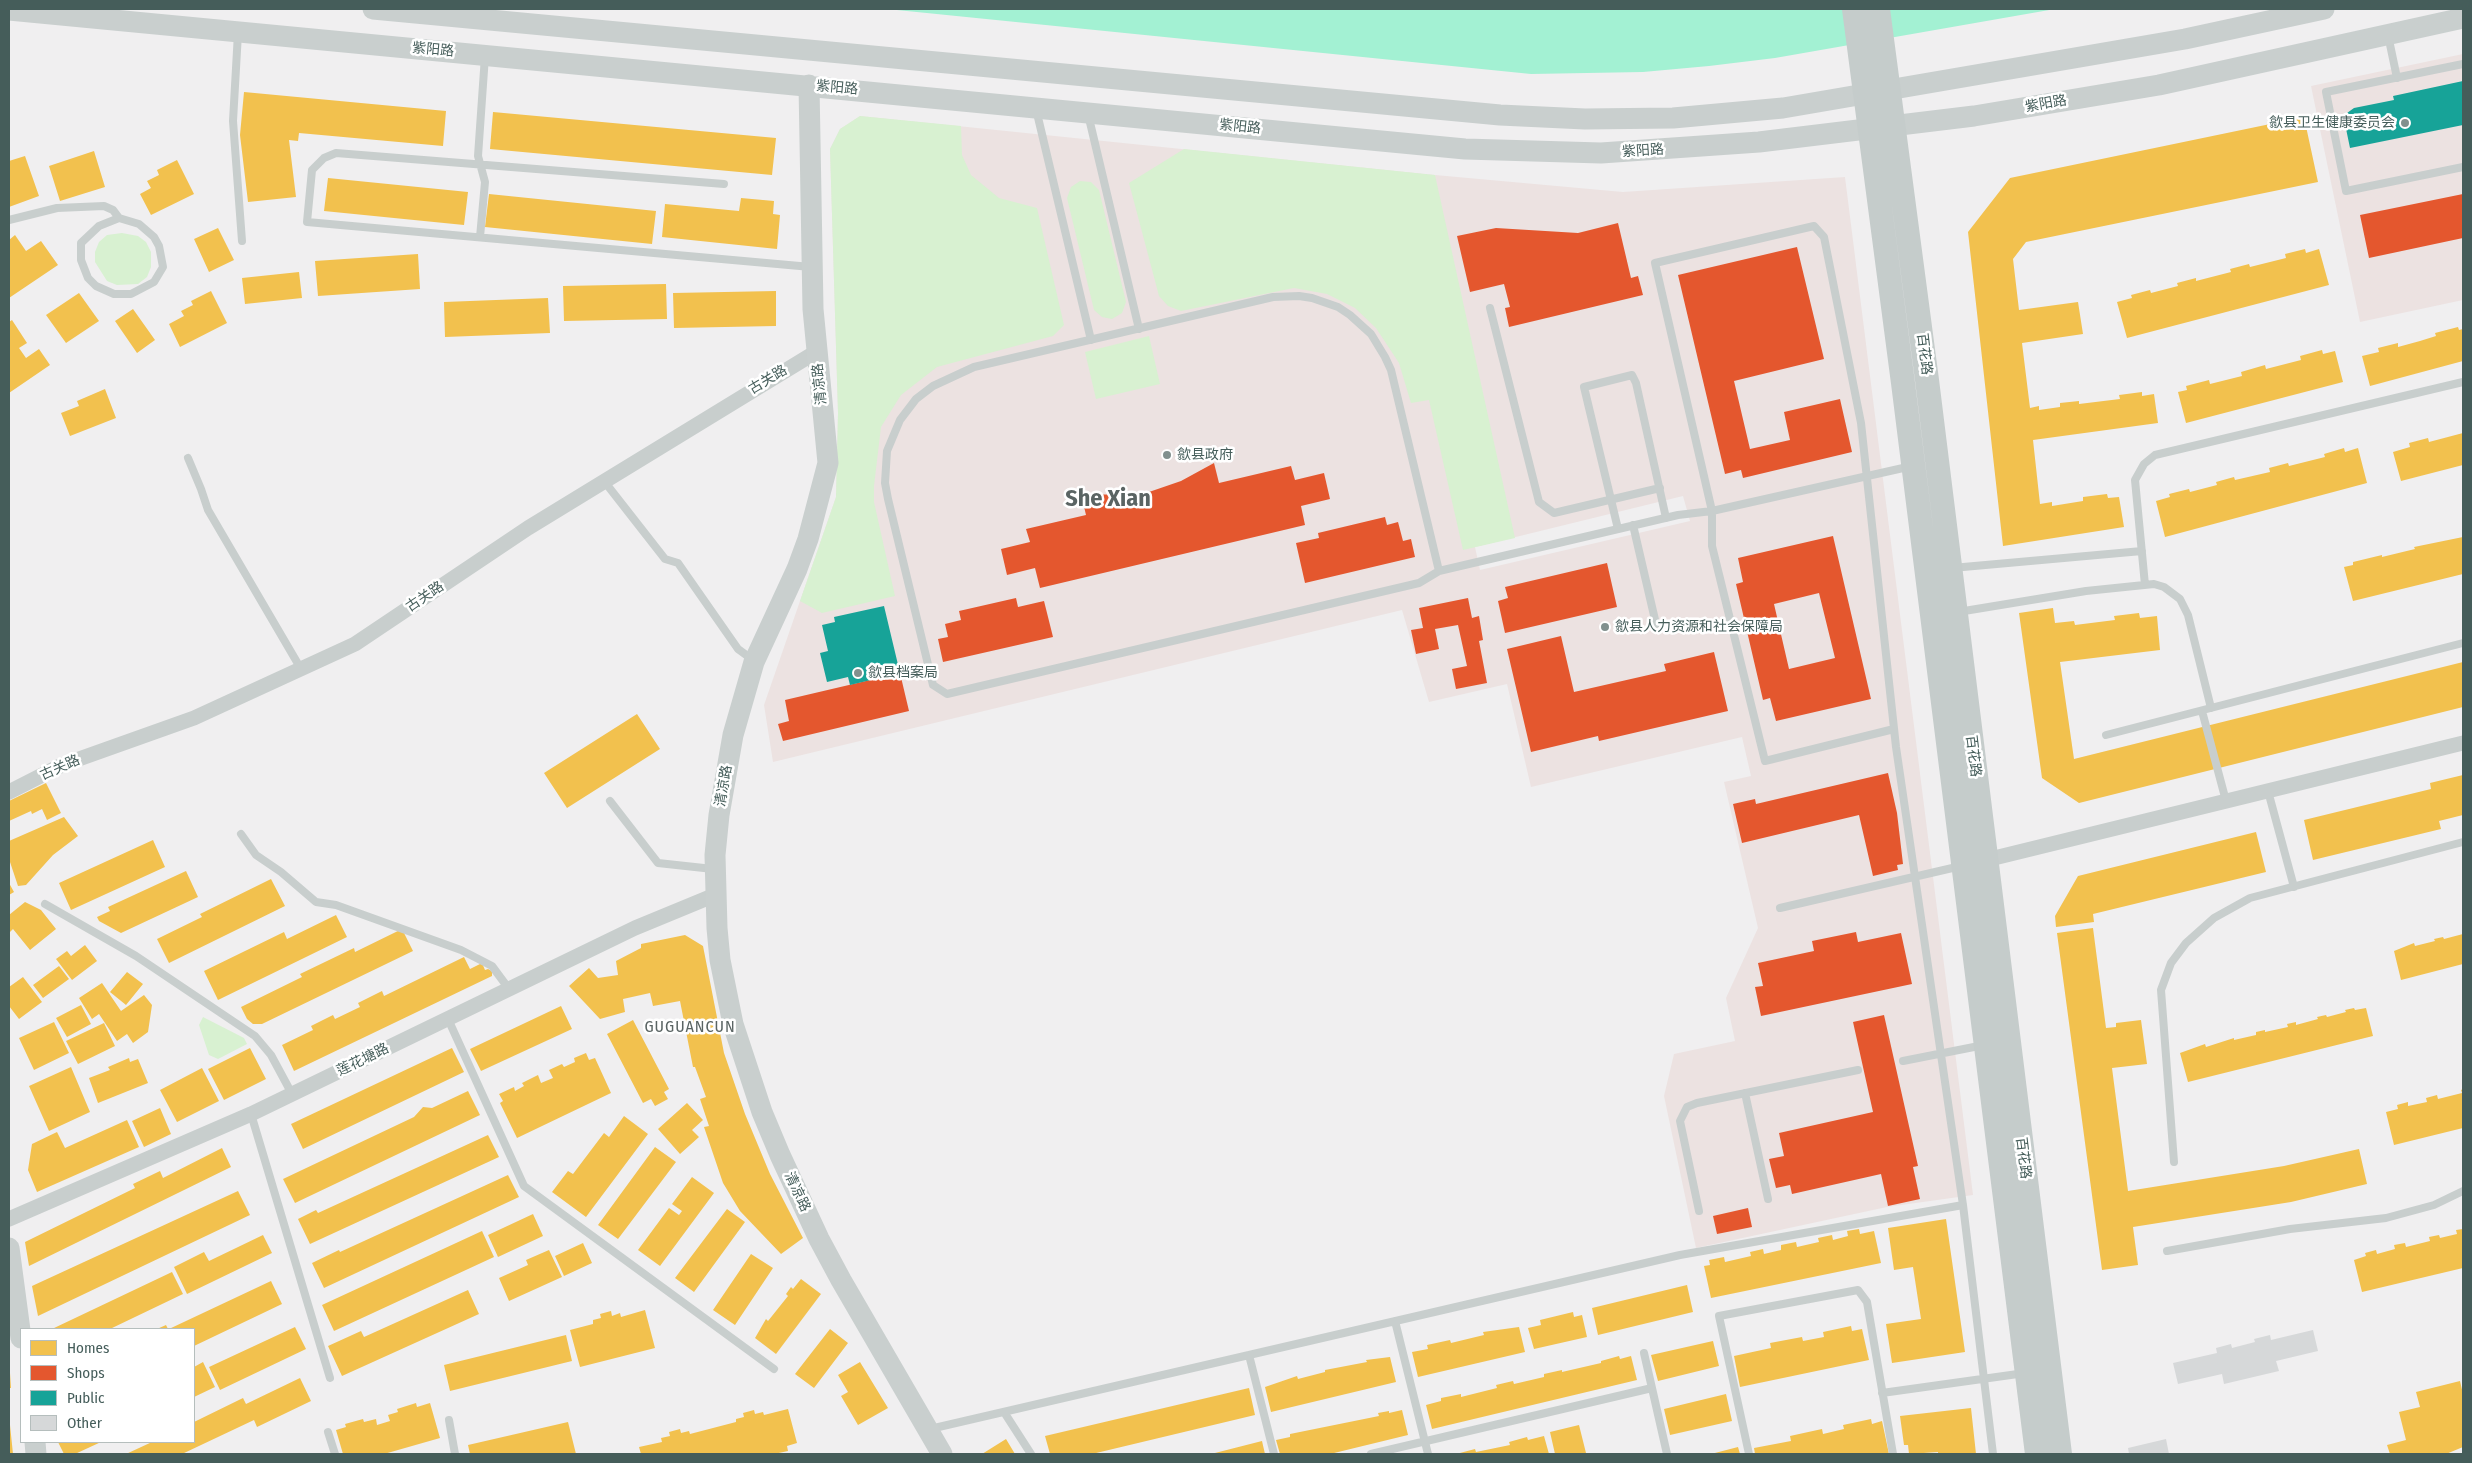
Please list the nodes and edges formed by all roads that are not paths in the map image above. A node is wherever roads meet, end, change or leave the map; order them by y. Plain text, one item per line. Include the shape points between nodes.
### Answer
1 (373, 9) edge
2 (1854, 9) edge
3 (1878, 9) edge
4 (2324, 9) edge
5 (9, 10) edge
6 (2463, 18) edge
7 (238, 31) junction
8 (2388, 35) junction
9 (485, 55) junction
10 (2463, 64) edge
11 (2397, 78) junction
12 (809, 85) junction
13 (1889, 91) junction
14 (1866, 95) junction
15 (1035, 107) junction
16 (1088, 112) junction
17 (1894, 127) junction
18 (1870, 130) junction
19 (480, 165) junction
20 (2463, 167) edge
21 (724, 184) dead end
22 (119, 218) junction
23 (9, 220) edge
24 (480, 237) junction
25 (242, 241) dead end
26 (811, 267) junction
27 (1490, 308) dead end
28 (1139, 329) junction
29 (1091, 340) junction
30 (816, 352) junction
31 (2463, 382) edge
32 (188, 458) dead end
33 (1914, 466) junction
34 (1867, 476) junction
35 (604, 480) junction
36 (1660, 488) junction
37 (1611, 499) junction
38 (1712, 511) junction
39 (1666, 518) junction
40 (1633, 525) junction
41 (1618, 529) junction
42 (2142, 550) junction
43 (1950, 568) junction
44 (1438, 571) junction
45 (2145, 585) junction
46 (1956, 612) junction
47 (1656, 624) dead end
48 (2463, 643) edge
49 (754, 662) junction
50 (301, 669) junction
51 (2211, 708) junction
52 (2202, 711) junction
53 (1894, 729) junction
54 (2106, 736) dead end
55 (2463, 743) edge
56 (2268, 791) junction
57 (9, 792) edge
58 (610, 801) dead end
59 (2226, 801) junction
60 (241, 834) dead end
61 (2463, 842) edge
62 (1986, 860) junction
63 (1963, 865) junction
64 (715, 869) junction
65 (1915, 876) junction
66 (2294, 887) junction
67 (715, 895) junction
68 (46, 904) dead end
69 (1780, 908) dead end
70 (509, 989) junction
71 (448, 1018) junction
72 (1986, 1045) junction
73 (1941, 1054) junction
74 (1903, 1061) dead end
75 (1858, 1070) dead end
76 (1745, 1093) junction
77 (292, 1094) junction
78 (251, 1114) junction
79 (2174, 1162) dead end
80 (2463, 1191) edge
81 (1768, 1199) dead end
82 (1963, 1205) junction
83 (1699, 1211) dead end
84 (9, 1220) edge
85 (9, 1248) edge
86 (2167, 1251) dead end
87 (1395, 1321) junction
88 (20, 1330) edge
89 (1644, 1353) dead end
90 (1250, 1355) junction
91 (774, 1369) dead end
92 (2026, 1373) junction
93 (330, 1378) dead end
94 (1984, 1379) junction
95 (1652, 1388) junction
96 (1882, 1393) junction
97 (1004, 1412) junction
98 (449, 1420) dead end
99 (928, 1430) junction
100 (328, 1432) dead end
101 (1425, 1442) junction
102 (335, 1454) edge
103 (455, 1454) edge
104 (942, 1454) edge
105 (1031, 1454) edge
106 (1274, 1454) edge
107 (1371, 1454) edge
108 (1428, 1454) edge
109 (1667, 1454) edge
110 (1749, 1454) edge
111 (1893, 1454) edge
112 (1993, 1454) edge
113 (2037, 1454) edge
114 (2060, 1454) edge

1 - 14 main road via 1541,118 1728,115
2 - 14 main road, 百花路
3 - 13 main road, 百花路
4 - 13 main road via 2185,39
5 - 7 main road, 紫阳路
6 - 8 main road, 紫阳路
7 - 9 main road, 紫阳路
7 - 25 lane via 233,121
8 - 11 lane
8 - 17 main road, 紫阳路 via 2159,84
9 - 12 main road, 紫阳路
9 - 19 lane
10 - 11 lane
11 - 20 lane via 2326,92 2346,191
12 - 15 main road, 紫阳路
12 - 26 main road, 清凉路
13 - 14 main road
13 - 17 main road, 百花路
14 - 18 main road, 百花路
15 - 16 main road, 紫阳路
15 - 29 lane
16 - 18 main road, 紫阳路 via 1465,149 1553,152 1640,152
16 - 28 lane
17 - 18 main road, 紫阳路
17 - 43 main road, 百花路
18 - 33 main road, 百花路
19 - 21 lane
19 - 24 lane via 485,182
19 - 24 lane via 336,153 324,158 312,170 308,222
22 - 22 lane via 147,230 154,237 162,256 163,267 154,282 131,294 114,294 96,286 83,269 81,260 81,243 99,226
22 - 23 lane via 104,206 81,206 42,211
24 - 26 lane
26 - 30 main road, 清凉路
27 - 37 lane via 1538,502 1554,513
28 - 29 lane
28 - 44 lane via 1286,296 1325,301 1350,315 1371,334 1391,370
29 - 44 lane via 974,367 944,381 916,399 892,436 887,451 885,483 933,685 947,694 1420,583
30 - 35 street, 古关路
30 - 49 main road, 清凉路 via 828,463 797,569
31 - 42 lane via 2155,455 2144,464 2135,480
32 - 50 lane via 208,510
33 - 34 lane
33 - 63 main road, 百花路
34 - 38 lane
34 - 38 lane via 1861,424 1824,237 1814,226 1655,263
34 - 53 lane
35 - 49 lane via 665,559 678,563 738,649
35 - 50 street, 古关路 via 355,644
36 - 37 lane
36 - 37 lane via 1632,375 1584,387
36 - 39 lane
37 - 41 lane
38 - 39 lane
38 - 53 lane via 1712,546 1764,760
39 - 40 lane
40 - 41 lane
40 - 47 lane
41 - 44 lane
42 - 43 lane
42 - 45 lane
43 - 46 main road, 百花路
45 - 46 lane
45 - 51 lane via 2164,587 2185,607
46 - 62 main road, 百花路
48 - 51 lane
49 - 64 main road, 清凉路 via 743,694 725,776
50 - 57 street, 古关路 via 194,718 62,765
51 - 52 lane
52 - 54 lane
52 - 59 lane
53 - 65 lane
55 - 56 street
56 - 59 street
56 - 66 lane
58 - 64 lane via 658,863
59 - 62 street
60 - 70 lane via 256,855 316,902 336,905 461,950 492,966
61 - 66 lane
62 - 114 main road, 百花路
63 - 65 lane
63 - 72 main road, 百花路
64 - 67 main road, 清凉路
65 - 69 lane
65 - 73 lane
66 - 79 lane via 2250,898 2214,918 2186,943 2163,980 2161,1001
67 - 70 street, 莲花塘路 via 635,928
67 - 99 main road, 清凉路 via 717,936 726,992 739,1042 766,1120 819,1239
68 - 77 lane via 136,956 255,1036 271,1055
70 - 71 street, 莲花塘路
71 - 77 street, 莲花塘路
71 - 91 lane via 524,1186
72 - 73 lane
72 - 92 main road, 百花路
73 - 74 lane
73 - 82 lane
75 - 76 lane
76 - 81 lane
76 - 83 lane via 1692,1104 1681,1116
77 - 78 street, 莲花塘路
78 - 84 street, 莲花塘路
78 - 93 lane
80 - 86 lane via 2434,1205 2386,1218 2290,1229
82 - 87 lane via 1680,1255
82 - 94 lane
85 - 88 main road
87 - 90 lane
87 - 101 lane
89 - 95 lane
90 - 97 lane
90 - 106 lane
92 - 94 lane
92 - 113 main road, 百花路
94 - 96 lane
94 - 112 lane
95 - 101 lane
95 - 109 lane
96 - 110 lane via 1866,1302 1858,1290 1719,1316
96 - 111 lane
97 - 99 lane
97 - 105 lane
98 - 103 lane
99 - 104 main road, 清凉路
100 - 102 lane
101 - 107 lane
101 - 108 lane

